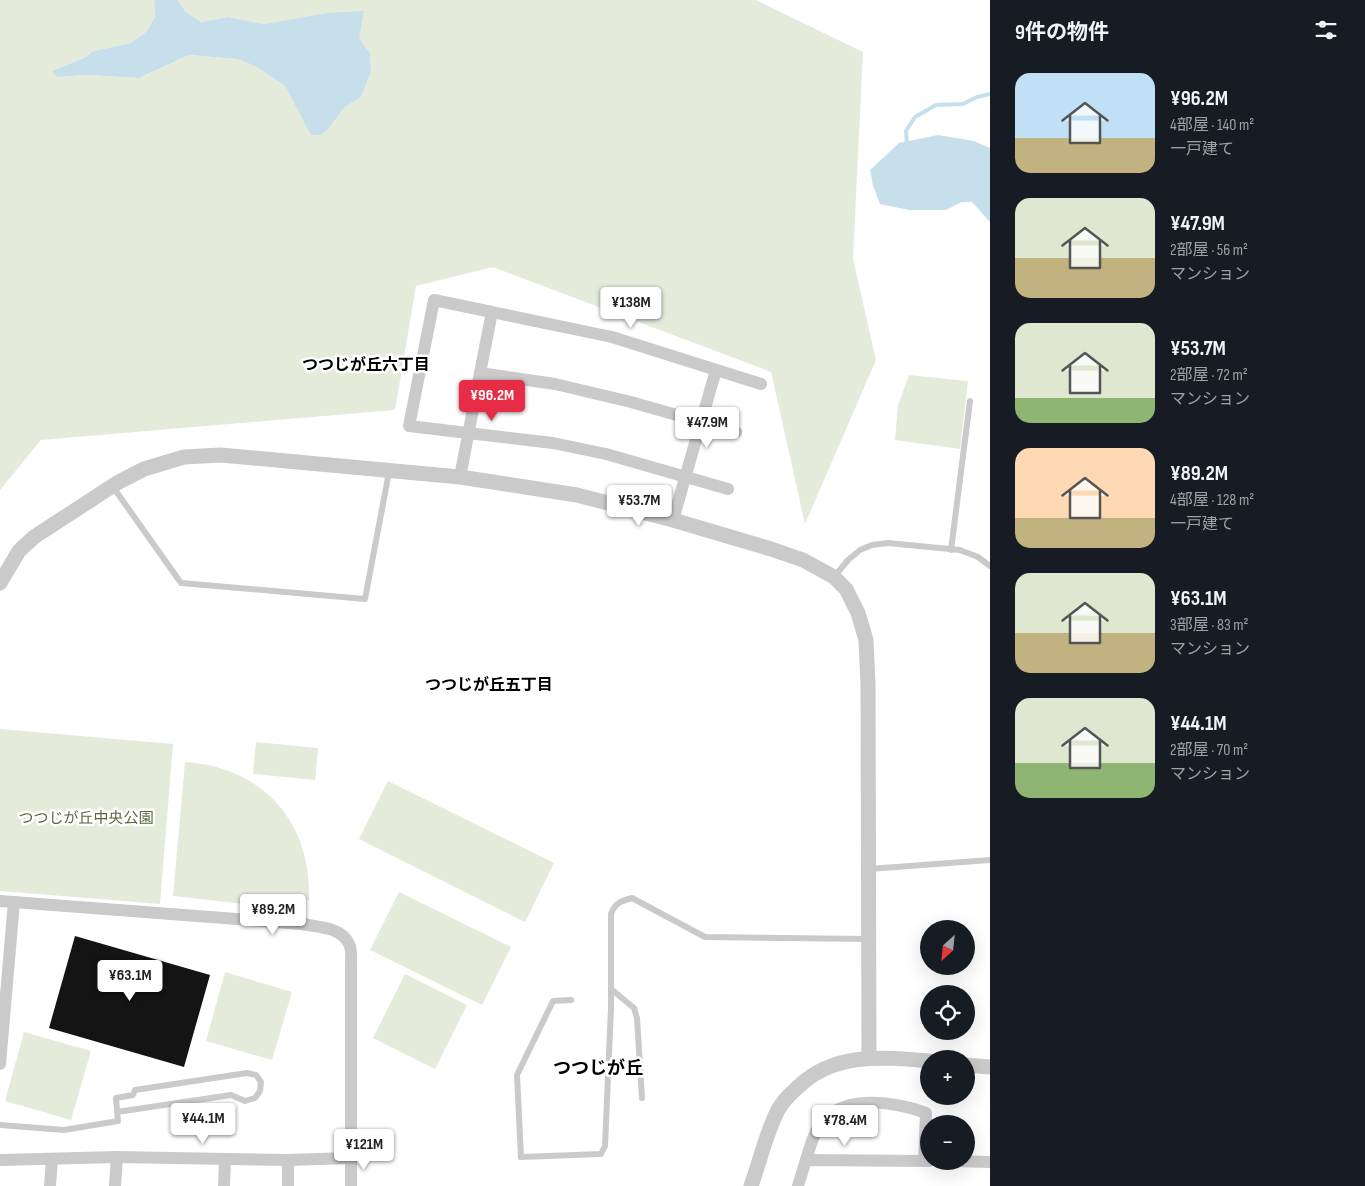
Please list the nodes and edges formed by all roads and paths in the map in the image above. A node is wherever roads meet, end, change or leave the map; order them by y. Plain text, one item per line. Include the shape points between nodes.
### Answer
1 (492, 312) junction
2 (716, 370) junction
3 (480, 373) junction
4 (761, 384) dead end
5 (970, 400) dead end
6 (701, 422) junction
7 (736, 432) dead end
8 (468, 433) junction
9 (389, 470) junction
10 (685, 476) junction
11 (460, 477) junction
12 (112, 486) junction
13 (728, 489) dead end
14 (673, 520) junction
15 (951, 550) junction
16 (990, 566) edge
17 (834, 577) junction
18 (0, 583) edge
19 (990, 860) edge
20 (869, 869) junction
21 (0, 901) edge
22 (14, 902) junction
23 (869, 939) junction
24 (611, 989) junction
25 (571, 1000) dead end
26 (869, 1057) junction
27 (920, 1060) edge
28 (0, 1064) edge
29 (975, 1065) edge
30 (990, 1066) edge
31 (642, 1098) dead end
32 (117, 1112) junction
33 (926, 1115) edge
34 (0, 1125) edge
35 (118, 1157) junction
36 (52, 1158) junction
37 (350, 1158) junction
38 (225, 1159) junction
39 (0, 1160) edge
40 (288, 1160) junction
41 (806, 1160) junction
42 (920, 1161) edge
43 (975, 1162) edge
44 (990, 1162) edge
45 (50, 1186) edge
46 (115, 1186) edge
47 (224, 1186) edge
48 (288, 1186) edge
49 (351, 1186) edge
50 (751, 1186) edge
51 (798, 1186) edge

1 - 2 street via 612,337
1 - 3 street
1 - 8 street via 434,300 409,426
2 - 4 street
2 - 6 street
3 - 6 street via 556,384
3 - 8 street
5 - 15 lane
6 - 7 street
6 - 10 street
8 - 10 street via 553,444
8 - 11 street
9 - 11 street
9 - 12 street via 222,455 184,457 144,469
9 - 12 lane via 365,599 181,583
10 - 13 street
10 - 14 street
11 - 14 street via 577,495
12 - 18 street via 34,537 19,551
14 - 17 street via 787,554
15 - 16 lane via 978,557
15 - 17 lane via 872,545 848,560
17 - 20 street via 846,589 866,640
19 - 20 lane
20 - 23 street
21 - 22 street
22 - 28 street
22 - 37 street via 302,924 341,934 349,944 351,964
23 - 24 lane via 705,937 632,898 614,906 611,914
23 - 26 street
24 - 25 lane via 605,1146 601,1154 521,1157 517,1075 553,1001
24 - 31 lane via 634,1008 637,1018
26 - 27 street
26 - 50 street via 832,1064 791,1094 779,1109
29 - 30 street
32 - 32 lane via 116,1098 133,1096 135,1090 247,1073 261,1082 255,1098 245,1101 231,1095
32 - 34 lane via 118,1121 64,1130
33 - 41 street via 916,1109 863,1102 834,1112 822,1122
35 - 36 street
35 - 38 street
35 - 46 street
36 - 39 street
36 - 45 street
37 - 40 street
37 - 49 street
38 - 40 street
38 - 47 street
40 - 48 street
41 - 42 street
41 - 51 street
43 - 44 street

